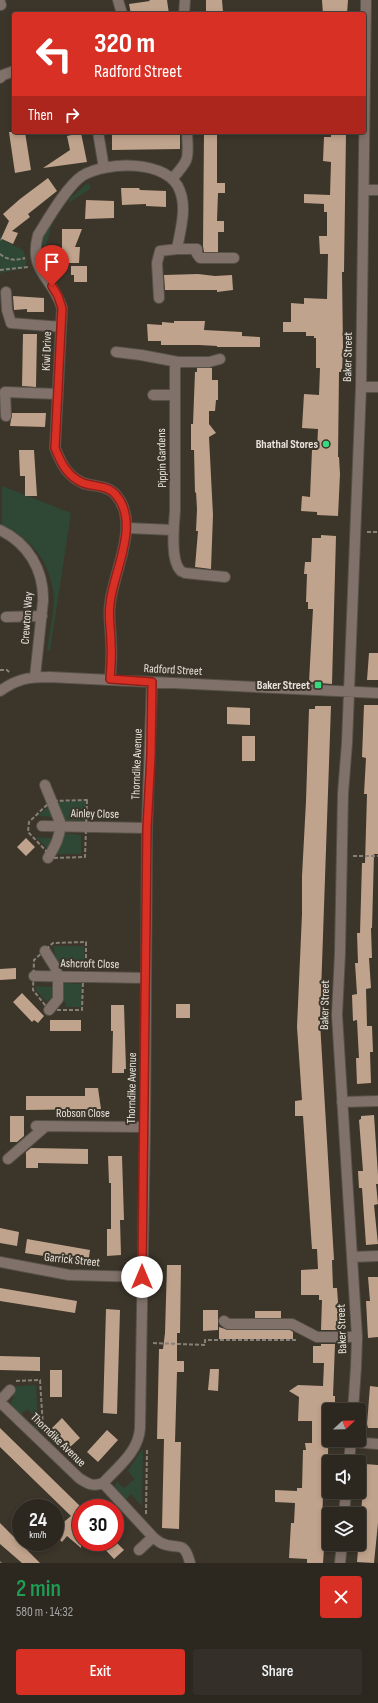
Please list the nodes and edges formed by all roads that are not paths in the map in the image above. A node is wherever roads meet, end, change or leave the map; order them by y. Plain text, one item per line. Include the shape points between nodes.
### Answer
1 (118, 0) edge
2 (186, 0) edge
3 (366, 0) edge
4 (121, 12) edge
5 (184, 12) edge
6 (366, 12) edge
7 (12, 72) edge
8 (0, 78) edge
9 (98, 134) edge
10 (187, 134) edge
11 (365, 134) edge
12 (104, 168) junction
13 (172, 179) junction
14 (364, 190) junction
15 (378, 190) edge
16 (177, 249) junction
17 (234, 258) dead end
18 (6, 292) dead end
19 (159, 298) dead end
20 (61, 326) junction
21 (116, 352) dead end
22 (220, 358) dead end
23 (176, 365) junction
24 (361, 386) junction
25 (378, 387) edge
26 (58, 394) junction
27 (153, 395) dead end
28 (175, 396) junction
29 (6, 416) dead end
30 (127, 528) junction
31 (0, 530) edge
32 (173, 530) junction
33 (224, 577) dead end
34 (42, 616) junction
35 (6, 617) dead end
36 (35, 677) junction
37 (110, 679) junction
38 (152, 682) junction
39 (0, 691) edge
40 (348, 692) junction
41 (378, 693) edge
42 (45, 785) dead end
43 (42, 826) dead end
44 (60, 827) junction
45 (147, 828) junction
46 (48, 858) dead end
47 (44, 951) dead end
48 (34, 976) dead end
49 (58, 976) junction
50 (146, 978) junction
51 (49, 1010) dead end
52 (378, 1101) edge
53 (342, 1102) junction
54 (145, 1126) junction
55 (8, 1159) dead end
56 (378, 1256) edge
57 (352, 1257) junction
58 (0, 1262) edge
59 (142, 1277) junction
60 (224, 1321) dead end
61 (357, 1337) junction
62 (12, 1386) road end
63 (0, 1401) edge
64 (353, 1403) edge
65 (366, 1443) edge
66 (378, 1444) edge
67 (104, 1483) junction
68 (149, 1533) junction
69 (139, 1550) dead end
70 (341, 1551) edge
71 (190, 1563) edge
72 (340, 1563) edge

1 - 4 street
2 - 5 street
3 - 6 street, Baker Street
7 - 8 street
9 - 12 street
10 - 13 street via 188,158
11 - 14 street, Baker Street
12 - 13 street, Kiwi Drive via 149,168
12 - 20 street, Kiwi Drive via 82,177 69,188 38,235 38,267 58,296 62,308
13 - 16 street via 180,191 183,208
14 - 15 street
14 - 24 street, Baker Street
16 - 17 street via 197,249 200,258
16 - 19 street via 160,251 157,263
18 - 20 street via 11,322
20 - 26 street, Kiwi Drive
21 - 23 street via 141,355
22 - 23 street via 209,362
23 - 28 street, Pippin Gardens
24 - 25 street
24 - 40 street, Baker Street
26 - 29 street via 5,392
26 - 30 street, Kiwi Drive via 55,448 62,465 83,483 107,489 116,496 123,508
27 - 28 street
28 - 32 street, Pippin Gardens
30 - 32 street
30 - 37 street, Kiwi Drive via 110,603
31 - 34 street, Crewton Way via 20,542 36,564 43,592
32 - 33 street, Pippin Gardens via 176,560 180,570 185,573
34 - 35 street
34 - 36 street, Crewton Way
36 - 37 street, Radford Street
36 - 39 street, Radford Street via 14,681
37 - 38 street, Radford Street
38 - 40 street, Radford Street
38 - 45 street, Thorndike Avenue
40 - 41 street, Radford Street
40 - 53 street, Baker Street via 337,1015
42 - 44 street
43 - 44 street, Ainley Close
44 - 45 street, Ainley Close
44 - 46 street via 57,841
45 - 50 street, Thorndike Avenue
47 - 49 street
48 - 49 street, Ashcroft Close
49 - 50 street, Ashcroft Close
49 - 51 street via 58,999
50 - 54 street, Thorndike Avenue
52 - 53 street
53 - 57 street, Baker Street
54 - 55 street, Robson Close via 41,1126
54 - 59 street, Thorndike Avenue
56 - 57 street
57 - 61 street, Baker Street
58 - 59 street, Garrick Street via 69,1275
59 - 67 street, Thorndike Avenue via 138,1440 133,1451
60 - 61 street via 228,1324 292,1324 317,1337
61 - 64 street, Baker Street
62 - 63 street
63 - 67 street, Thorndike Avenue via 85,1482 93,1485
65 - 66 street
67 - 68 street
68 - 69 street
68 - 71 street via 161,1543 181,1547 188,1552
70 - 72 street

